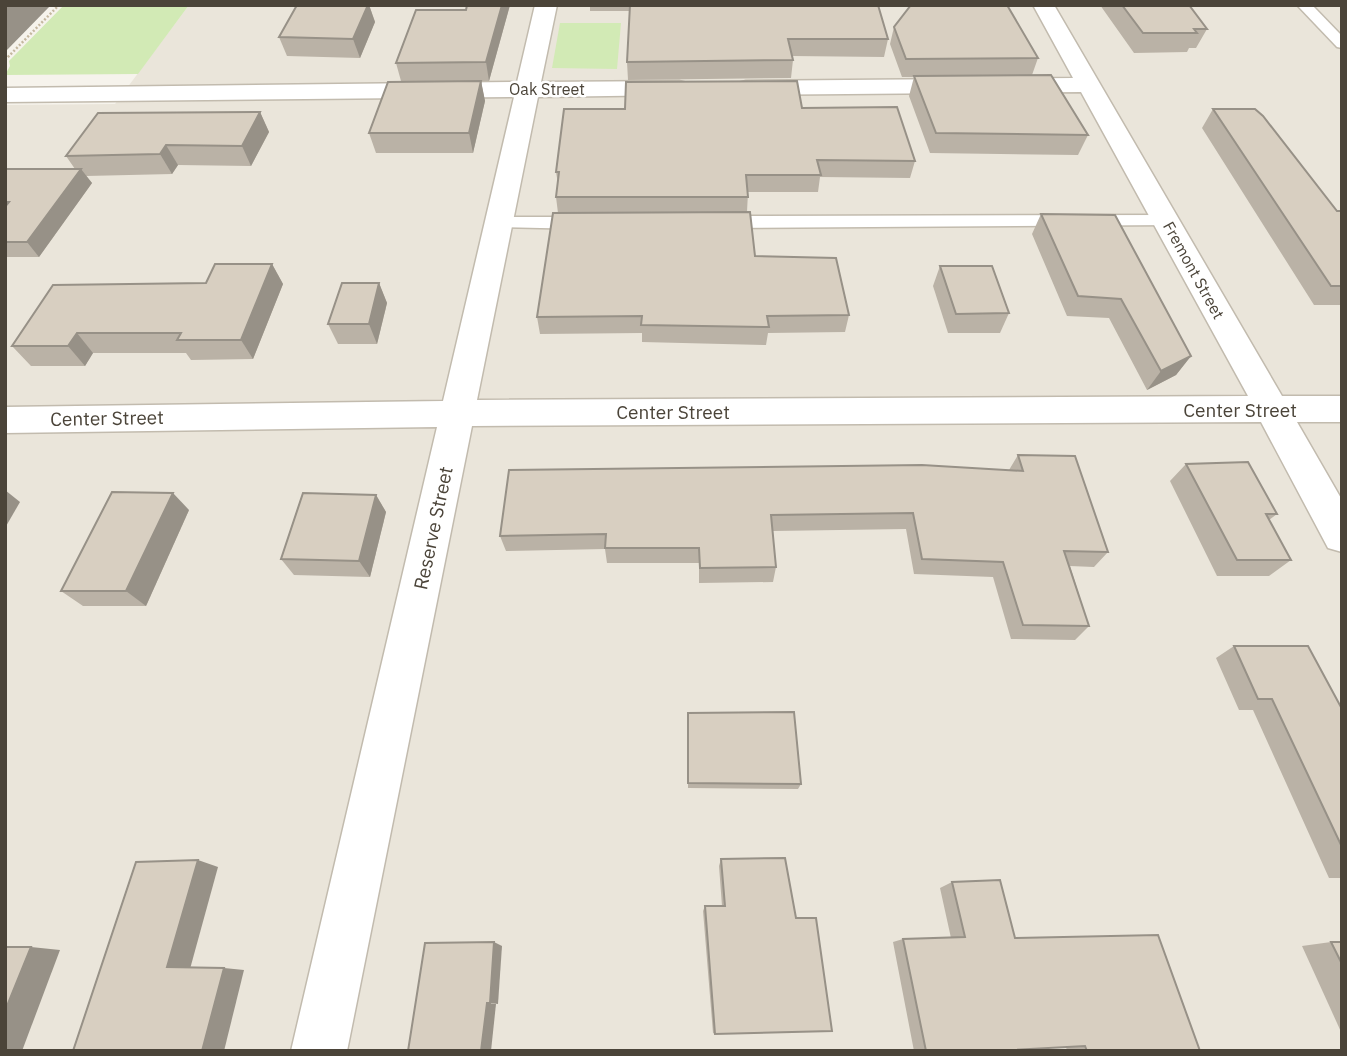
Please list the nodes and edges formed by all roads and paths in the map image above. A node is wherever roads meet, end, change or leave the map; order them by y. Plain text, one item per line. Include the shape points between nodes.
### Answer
1 (59, 5) edge
2 (546, 5) edge
3 (1043, 5) edge
4 (1304, 5) edge
5 (1342, 44) edge
6 (5, 60) edge
7 (1089, 85) junction
8 (527, 89) junction
9 (15, 95) edge
10 (5, 116) edge
11 (1168, 221) junction
12 (703, 222) edge
13 (497, 223) junction
14 (607, 223) edge
15 (1342, 409) edge
16 (1271, 410) junction
17 (458, 414) junction
18 (5, 420) edge
19 (1342, 536) edge
20 (319, 1051) edge

1 - 6 path
2 - 8 street, Reserve Street
3 - 7 street, Fremont Street
4 - 5 lane
7 - 8 street, Oak Street
7 - 11 street, Fremont Street
8 - 9 street, Oak Street
8 - 13 street, Reserve Street
9 - 10 street
11 - 12 lane
11 - 16 street, Fremont Street
13 - 14 lane
13 - 17 street, Reserve Street
15 - 16 street, Center Street
16 - 17 street, Center Street
16 - 19 street, Fremont Street
17 - 18 street, Center Street
17 - 20 street, Reserve Street

